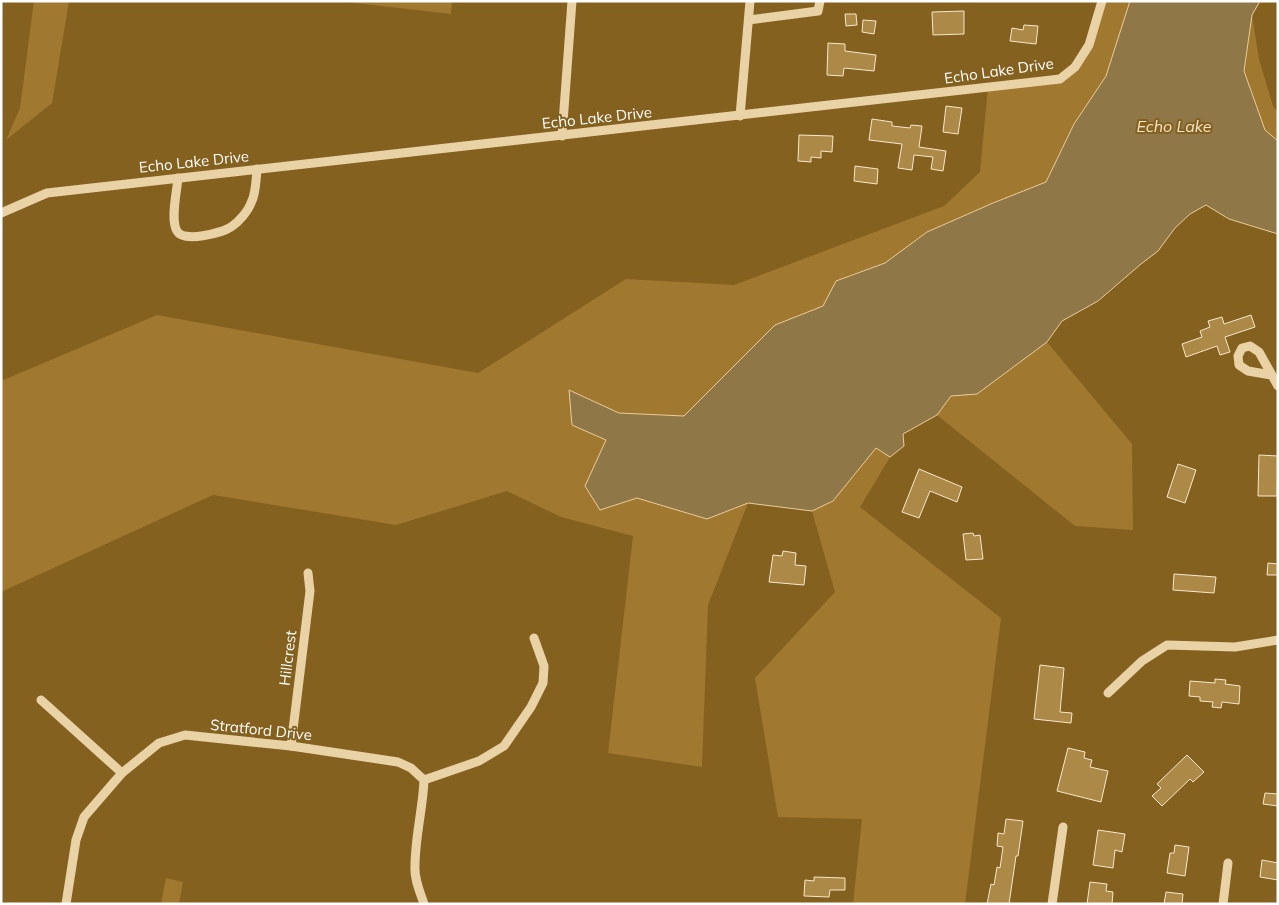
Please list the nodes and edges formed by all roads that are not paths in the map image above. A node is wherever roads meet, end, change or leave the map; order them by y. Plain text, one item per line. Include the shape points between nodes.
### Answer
1 (572, 1) edge
2 (750, 1) edge
3 (820, 1) edge
4 (1102, 1) edge
5 (748, 20) junction
6 (740, 116) junction
7 (562, 136) junction
8 (257, 169) junction
9 (178, 178) junction
10 (1, 213) edge
11 (1271, 375) dead end
12 (1278, 386) edge
13 (308, 573) dead end
14 (534, 638) dead end
15 (1278, 640) edge
16 (1108, 693) dead end
17 (40, 700) dead end
18 (291, 746) junction
19 (122, 773) junction
20 (424, 780) junction
21 (1063, 827) dead end
22 (1228, 863) dead end
23 (66, 904) edge
24 (424, 904) edge
25 (1052, 904) edge
26 (1223, 904) edge

1 - 7 street
2 - 5 street
3 - 5 street via 818,11
4 - 6 street, Echo Lake Drive via 1089,45 1075,67 1060,78
5 - 6 street
6 - 7 street, Echo Lake Drive
7 - 8 street, Echo Lake Drive
8 - 9 street, Echo Lake Drive
8 - 9 street via 252,203 239,220 230,228 199,237 185,236 176,230
9 - 10 street, Echo Lake Drive via 47,192
11 - 12 street
13 - 18 street, Hillcrest via 310,591
14 - 20 street via 544,666 543,683 504,746 479,761
15 - 16 street via 1235,647 1167,645 1142,661
17 - 19 street
18 - 19 street, Stratford Drive via 185,735 159,744
18 - 20 street, Stratford Drive via 398,762
19 - 23 street, Stratford Drive via 84,817 76,840
20 - 24 street via 414,867
21 - 25 street
22 - 26 street

